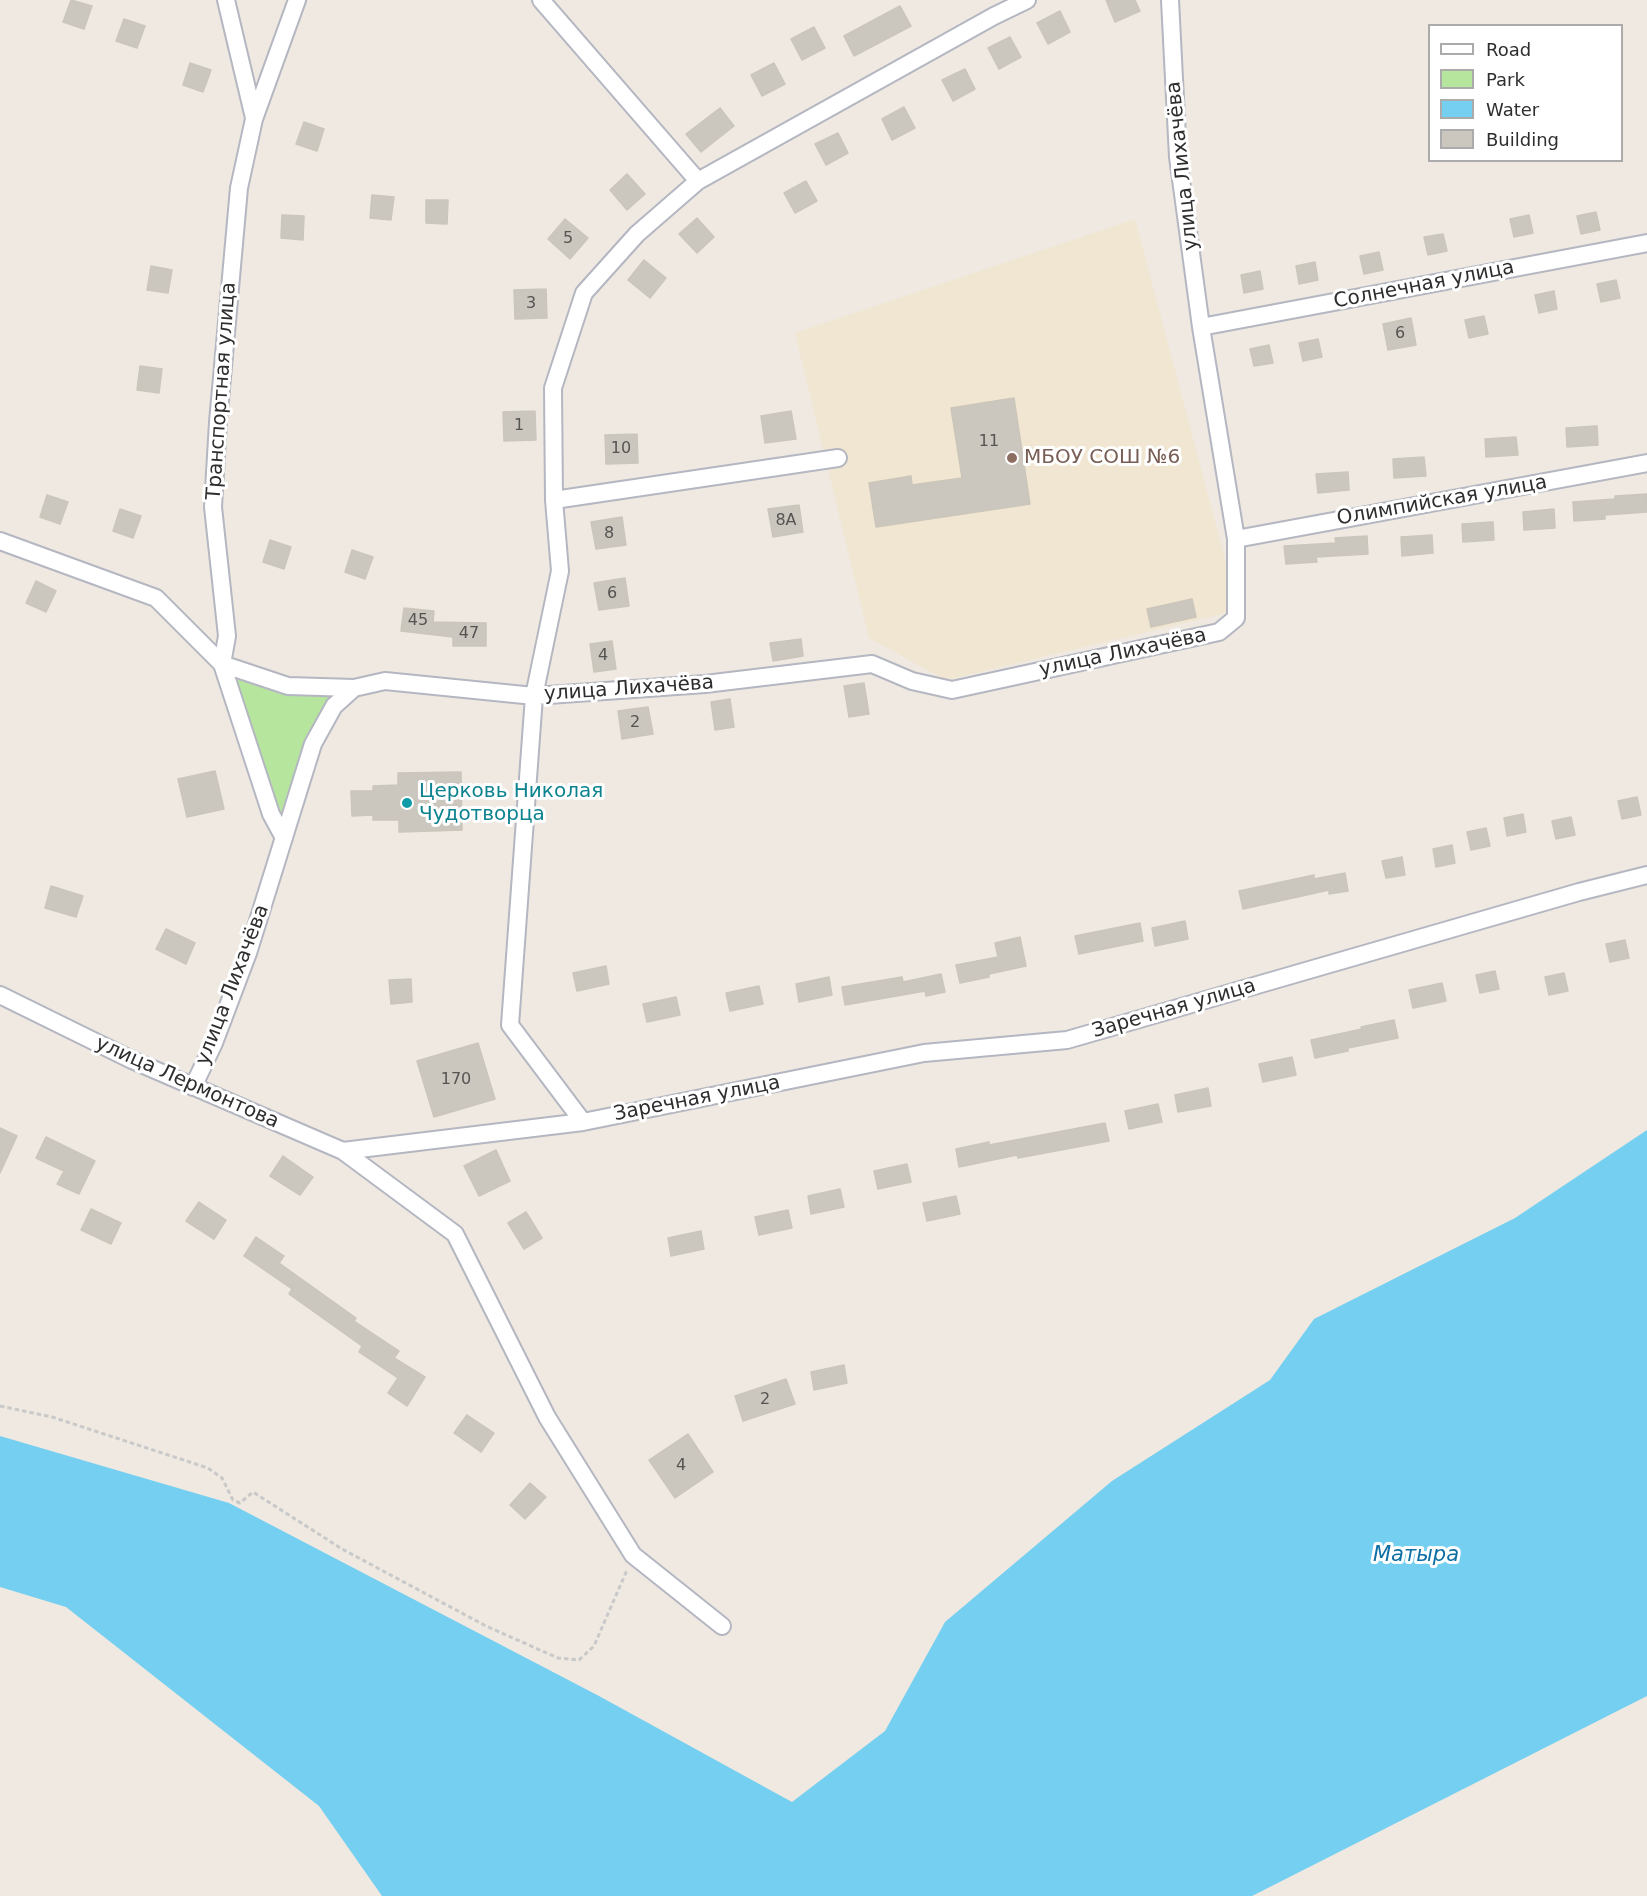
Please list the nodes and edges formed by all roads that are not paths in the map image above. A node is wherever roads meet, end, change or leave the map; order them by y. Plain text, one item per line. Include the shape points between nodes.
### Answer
1 (226, 0) edge
2 (297, 0) edge
3 (541, 0) edge
4 (1027, 0) edge
5 (1170, 0) edge
6 (254, 119) junction
7 (698, 181) junction
8 (1647, 243) edge
9 (1201, 327) junction
10 (838, 458) dead end
11 (1647, 463) edge
12 (555, 500) junction
13 (1236, 538) junction
14 (0, 541) edge
15 (222, 664) junction
16 (354, 688) junction
17 (534, 696) junction
18 (284, 838) junction
19 (1647, 875) edge
20 (0, 995) edge
21 (193, 1087) junction
22 (583, 1122) junction
23 (343, 1151) junction
24 (722, 1626) dead end

1 - 6 street
2 - 6 street, Транспортная улица
3 - 7 street
4 - 7 street, улица Лихачёва
5 - 9 street, улица Лихачёва via 1178,157
6 - 15 street, Транспортная улица via 239,188 214,485 227,636
7 - 12 street, улица Лихачёва via 637,234 584,293 553,388
8 - 9 street, Солнечная улица
9 - 13 street, улица Лихачёва
10 - 12 street
11 - 13 street, Олимпийская улица
12 - 17 street, улица Лихачёва via 560,571
13 - 17 street, улица Лихачёва via 1236,618 1219,632 952,690 912,681 872,664 705,684
14 - 15 street, Транспортная улица via 156,598
15 - 16 street, Транспортная улица via 288,686
15 - 18 street, Транспортная улица via 271,814
16 - 17 street, улица Лихачёва via 385,681
16 - 18 street, улица Лихачёва via 334,706 313,744
17 - 22 street, улица Лихачёва via 510,1025
18 - 21 street, улица Лихачёва via 248,953
19 - 22 street, Заречная улица via 1067,1040 924,1053
20 - 21 street, улица Лермонтова
21 - 23 street, улица Лермонтова
22 - 23 street, Заречная улица
23 - 24 street via 455,1234 547,1417 633,1555

